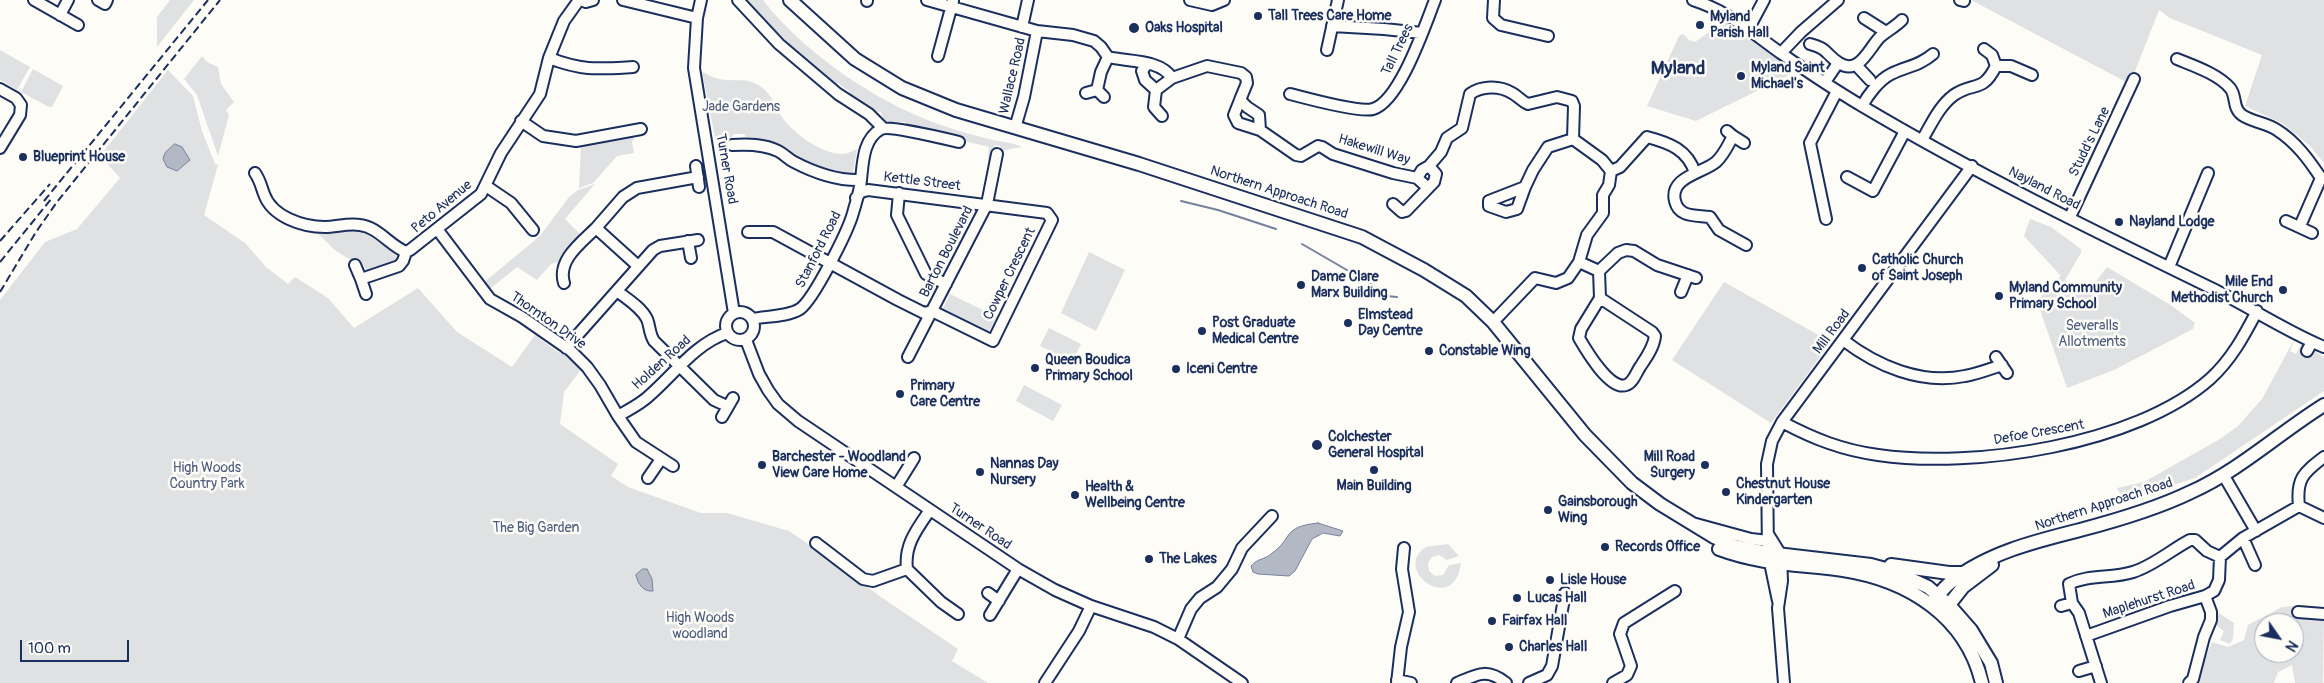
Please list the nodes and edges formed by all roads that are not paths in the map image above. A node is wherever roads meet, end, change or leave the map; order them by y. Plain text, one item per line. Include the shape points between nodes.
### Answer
1 (34, 0) edge
2 (68, 0) edge
3 (98, 0) edge
4 (107, 0) edge
5 (580, 0) edge
6 (593, 0) edge
7 (623, 0) edge
8 (701, 0) edge
9 (738, 0) edge
10 (790, 0) edge
11 (927, 0) edge
12 (1028, 0) edge
13 (1190, 0) edge
14 (1224, 0) edge
15 (1338, 0) edge
16 (1435, 0) edge
17 (1494, 0) edge
18 (1693, 0) edge
19 (1764, 0) edge
20 (1838, 0) edge
21 (953, 3) edge
22 (60, 15) junction
23 (697, 18) junction
24 (1864, 18) dead end
25 (1902, 20) dead end
26 (78, 25) dead end
27 (1022, 26) junction
28 (1332, 26) junction
29 (1748, 28) junction
30 (1037, 31) junction
31 (1886, 32) junction
32 (1422, 33) junction
33 (1548, 36) dead end
34 (1810, 44) dead end
35 (1984, 49) dead end
36 (1327, 50) dead end
37 (1781, 53) junction
38 (1934, 54) dead end
39 (938, 56) dead end
40 (1108, 57) junction
41 (549, 58) junction
42 (2175, 58) dead end
43 (1838, 63) junction
44 (1147, 64) junction
45 (1856, 65) junction
46 (1996, 66) junction
47 (633, 67) dead end
48 (2032, 75) dead end
49 (1172, 78) junction
50 (2134, 78) dead end
51 (1870, 80) dead end
52 (1825, 82) junction
53 (0, 89) edge
54 (1156, 90) junction
55 (1837, 91) junction
56 (1086, 92) dead end
57 (1290, 94) dead end
58 (1240, 100) junction
59 (1862, 106) junction
60 (1162, 116) dead end
61 (521, 121) junction
62 (883, 128) junction
63 (1015, 128) junction
64 (641, 129) dead end
65 (1260, 130) junction
66 (1905, 131) junction
67 (1573, 139) junction
68 (1922, 140) junction
69 (959, 142) dead end
70 (1744, 143) dead end
71 (732, 145) dead end
72 (0, 148) edge
73 (997, 154) dead end
74 (696, 166) dead end
75 (1429, 166) junction
76 (1972, 166) junction
77 (1611, 170) junction
78 (255, 173) dead end
79 (1695, 173) junction
80 (2208, 173) dead end
81 (1847, 177) dead end
82 (1418, 178) junction
83 (2323, 178) edge
84 (861, 180) junction
85 (263, 186) junction
86 (486, 186) junction
87 (1427, 187) junction
88 (1525, 187) dead end
89 (254, 192) dead end
90 (899, 193) junction
91 (856, 198) junction
92 (987, 204) junction
93 (1393, 204) dead end
94 (2070, 217) junction
95 (1826, 219) dead end
96 (2286, 221) dead end
97 (2300, 226) junction
98 (596, 228) junction
99 (436, 229) junction
100 (534, 230) dead end
101 (748, 232) dead end
102 (2312, 234) dead end
103 (1746, 245) dead end
104 (406, 252) junction
105 (691, 258) dead end
106 (1579, 262) junction
107 (829, 264) junction
108 (355, 265) dead end
109 (638, 266) junction
110 (2168, 267) junction
111 (1599, 270) junction
112 (559, 276) dead end
113 (361, 279) junction
114 (946, 284) junction
115 (617, 291) junction
116 (1681, 292) dead end
117 (366, 294) dead end
118 (1600, 298) junction
119 (932, 311) junction
120 (2257, 311) junction
121 (734, 313) junction
122 (752, 319) junction
123 (1493, 322) junction
124 (727, 332) junction
125 (746, 340) junction
126 (1843, 340) junction
127 (2315, 346) edge
128 (566, 348) junction
129 (2324, 351) edge
130 (908, 357) dead end
131 (2002, 365) dead end
132 (680, 367) junction
133 (2324, 405) edge
134 (618, 416) junction
135 (722, 417) dead end
136 (1782, 422) junction
137 (2324, 457) edge
138 (914, 458) dead end
139 (661, 459) junction
140 (673, 466) dead end
141 (2224, 476) junction
142 (648, 478) dead end
143 (896, 487) junction
144 (2299, 506) junction
145 (930, 510) junction
146 (1272, 516) dead end
147 (2324, 518) edge
148 (2256, 531) junction
149 (2243, 538) junction
150 (816, 544) dead end
151 (1404, 548) dead end
152 (2016, 549) junction
153 (1772, 552) junction
154 (2220, 557) junction
155 (1871, 565) junction
156 (2255, 565) dead end
157 (907, 569) junction
158 (1018, 569) junction
159 (1964, 573) junction
160 (1674, 591) dead end
161 (988, 593) dead end
162 (1565, 593) dead end
163 (2205, 596) junction
164 (1935, 600) junction
165 (999, 601) junction
166 (2072, 603) junction
167 (1092, 606) junction
168 (2061, 606) dead end
169 (1945, 609) junction
170 (2298, 612) dead end
171 (958, 614) dead end
172 (2324, 614) edge
173 (990, 615) dead end
174 (2086, 636) junction
175 (1178, 639) junction
176 (2096, 666) junction
177 (2079, 671) dead end
178 (1397, 681) edge
179 (1237, 682) edge
180 (1045, 683) edge
181 (1411, 683) edge
182 (1457, 683) edge
183 (1506, 683) edge
184 (1530, 683) edge
185 (1613, 683) edge
186 (1784, 683) edge
187 (1982, 683) edge
188 (1996, 683) edge
189 (2101, 683) edge
190 (2189, 683) edge

1 - 22 street
2 - 22 street
3 - 4 street via 105,4
5 - 6 street
5 - 41 street, Peto Avenue via 564,21
7 - 23 street
8 - 23 street, Turner Road
9 - 62 street via 779,44 838,94 870,114
10 - 63 main road, Northern Approach Road via 854,59 902,88 956,110
11 - 21 street
12 - 27 street
13 - 14 street via 1212,5
15 - 28 street
16 - 32 street, Tall Trees
17 - 33 street via 1492,18 1501,25
18 - 29 street, Nayland Road via 1723,11
19 - 29 street
20 - 37 street
21 - 27 street
21 - 39 street
22 - 26 street
23 - 121 street, Turner Road via 694,68
24 - 31 street
25 - 31 street
27 - 30 street
28 - 32 street
28 - 36 street
29 - 37 street, Nayland Road
30 - 40 street via 1094,41
30 - 63 street, Wallace Road
31 - 45 street
32 - 57 street, Tall Trees via 1393,92 1383,104 1372,110
34 - 43 street via 1827,51
35 - 46 street via 1992,55
37 - 52 street, Nayland Road
38 - 59 street via 1922,64 1889,75
40 - 44 street
40 - 56 street via 1100,72 1101,93
41 - 47 street via 573,68
41 - 61 street, Peto Avenue via 540,94
42 - 83 street via 2226,84 2232,90 2236,110 2277,130 2302,151
43 - 45 street
43 - 52 street
44 - 49 street via 1155,64
44 - 54 street via 1142,71 1143,76
45 - 51 street
46 - 48 street via 2011,66
46 - 68 street via 1984,84 1961,91 1942,106
49 - 54 street, Hakewill Way
49 - 58 street, Hakewill Way via 1207,66 1241,73 1247,83
50 - 94 street, Studd's Lane
52 - 55 street, Nayland Road
53 - 72 street via 16,98 21,105 20,115
54 - 60 street via 1154,107
55 - 59 street, Nayland Road
55 - 95 street via 1810,144
58 - 65 street via 1259,115
58 - 65 street, Hakewill Way via 1235,120
59 - 66 street, Nayland Road
61 - 64 street via 543,136 559,139 576,140 617,126
61 - 86 street, Peto Avenue
62 - 69 street via 899,128
62 - 84 street, Stanford Road via 875,134 864,152
63 - 123 main road, Northern Approach Road via 1148,167 1362,237 1466,296
65 - 82 street, Hakewill Way via 1296,155 1302,156 1318,146 1333,154
66 - 68 street, Nayland Road
66 - 81 street via 1877,193
67 - 75 street via 1574,106 1566,98 1528,104 1510,91 1477,89 1470,94 1462,128 1447,138 1441,152
67 - 77 street
67 - 88 street via 1548,147
68 - 76 street, Nayland Road
70 - 79 street via 1730,134 1722,156 1703,171
71 - 84 street via 766,147 824,175 846,181
73 - 92 street, Barton Boulevard
74 - 98 street via 698,182 628,191
75 - 82 street
75 - 87 street, Hakewill Way via 1436,174 1434,182
76 - 94 street, Nayland Road
76 - 126 street, Mill Road
77 - 79 street via 1620,167 1647,137 1685,153
77 - 106 street via 1609,185 1603,195 1603,213 1585,238
78 - 85 street, Peto Avenue
79 - 103 street via 1678,184 1674,199 1677,207 1691,216 1710,217 1719,230
80 - 110 street
82 - 87 street, Hakewill Way
83 - 97 street
84 - 91 street, Stanford Road
85 - 89 street
85 - 104 street, Peto Avenue via 264,194 279,214 293,221 325,227 360,225 371,228
86 - 99 street, Peto Avenue via 482,194
86 - 100 street via 511,204 522,222
87 - 93 street via 1406,211 1402,212
90 - 91 street, Kettle Street via 868,190
90 - 92 street, Kettle Street
90 - 114 street via 897,214 926,274
91 - 107 street, Stanford Road via 852,216
92 - 114 street, Barton Boulevard
92 - 119 street, Cowper Crescent via 1047,213 1052,220 993,341
94 - 110 street, Nayland Road
96 - 97 street
97 - 102 street
98 - 109 street
98 - 112 street via 567,260
99 - 104 street, Peto Avenue
99 - 128 street, Thornton Drive via 490,299
101 - 107 street via 773,232
104 - 113 street via 399,266
105 - 109 street via 693,241 660,246
106 - 111 street
106 - 123 street via 1568,278 1561,282 1535,278
107 - 119 street via 924,313
107 - 122 street, Stanford Road via 811,298 799,309
108 - 113 street
109 - 115 street
110 - 120 street, Nayland Road
111 - 116 street via 1618,253 1634,251 1657,265 1692,277
111 - 118 street
113 - 117 street
114 - 119 street, Barton Boulevard
115 - 128 street
115 - 132 street via 640,310 647,319 650,335
118 - 118 street via 1579,338 1612,383 1627,385 1644,361 1655,336
119 - 130 street, Barton Boulevard
120 - 127 street, Nayland Road
120 - 136 street, Defoe Crescent via 2221,369 2196,390 2154,414 2068,444 1970,458 1879,456 1817,440
121 - 122 street via 746,314
121 - 124 street, Turner Road via 727,321
122 - 125 street via 754,328
123 - 153 main road, Northern Approach Road via 1585,435 1632,483 1714,537 1748,550
124 - 125 street via 733,339
124 - 132 street, Holden Road via 696,349
125 - 143 street, Turner Road via 759,374 784,409 835,448
126 - 131 street via 1896,371 1935,378 1965,376
126 - 136 street, Mill Road
127 - 129 street, Nayland Road
128 - 134 street, Thornton Drive via 587,367
132 - 134 street, Holden Road via 648,397
132 - 135 street via 714,400 730,402
133 - 141 main road, Northern Approach Road
134 - 139 street, Thornton Drive via 636,442
136 - 153 street, Mill Road via 1772,441 1767,464
137 - 144 street via 2298,485
138 - 143 street
139 - 140 street, Thornton Drive
139 - 142 street
141 - 148 street
141 - 152 main road, Northern Approach Road via 2156,507
143 - 145 street, Turner Road
144 - 147 street
144 - 148 street
145 - 157 street via 908,546
145 - 158 street, Turner Road
146 - 175 street via 1242,548 1232,569 1217,587 1200,598
148 - 149 street
149 - 154 street
149 - 156 street
150 - 157 street via 863,579 873,581
151 - 178 street via 1401,558 1409,612
152 - 159 main road, Northern Approach Road
152 - 169 main road, Northern Approach Road via 1967,584
153 - 155 main road, Northern Approach Road
153 - 164 main road, Northern Approach Road via 1869,576
153 - 186 street, Mill Road via 1782,581 1778,601
154 - 163 street, Maplehurst Road via 2219,580 2214,591
154 - 166 street via 2190,540 2132,573 2081,578 2069,584
155 - 159 main road, Northern Approach Road
155 - 164 main road, Northern Approach Road via 1916,581
157 - 171 street
158 - 165 street
158 - 167 street, Turner Road
159 - 164 main road, Northern Approach Road via 1949,583
160 - 185 street via 1624,623 1620,634 1631,666 1626,675
161 - 165 street
162 - 184 street via 1552,666 1547,675
163 - 174 street, Maplehurst Road
163 - 190 street via 2211,620
164 - 169 main road
165 - 173 street
166 - 168 street
166 - 174 street via 2079,613
167 - 175 street, Turner Road via 1149,625
167 - 180 street
169 - 187 main road via 1972,652
169 - 188 main road via 1971,630 1991,663
170 - 172 street
174 - 176 street
175 - 179 street, Turner Road
176 - 177 street
176 - 189 street
178 - 181 street
182 - 183 street via 1488,673

